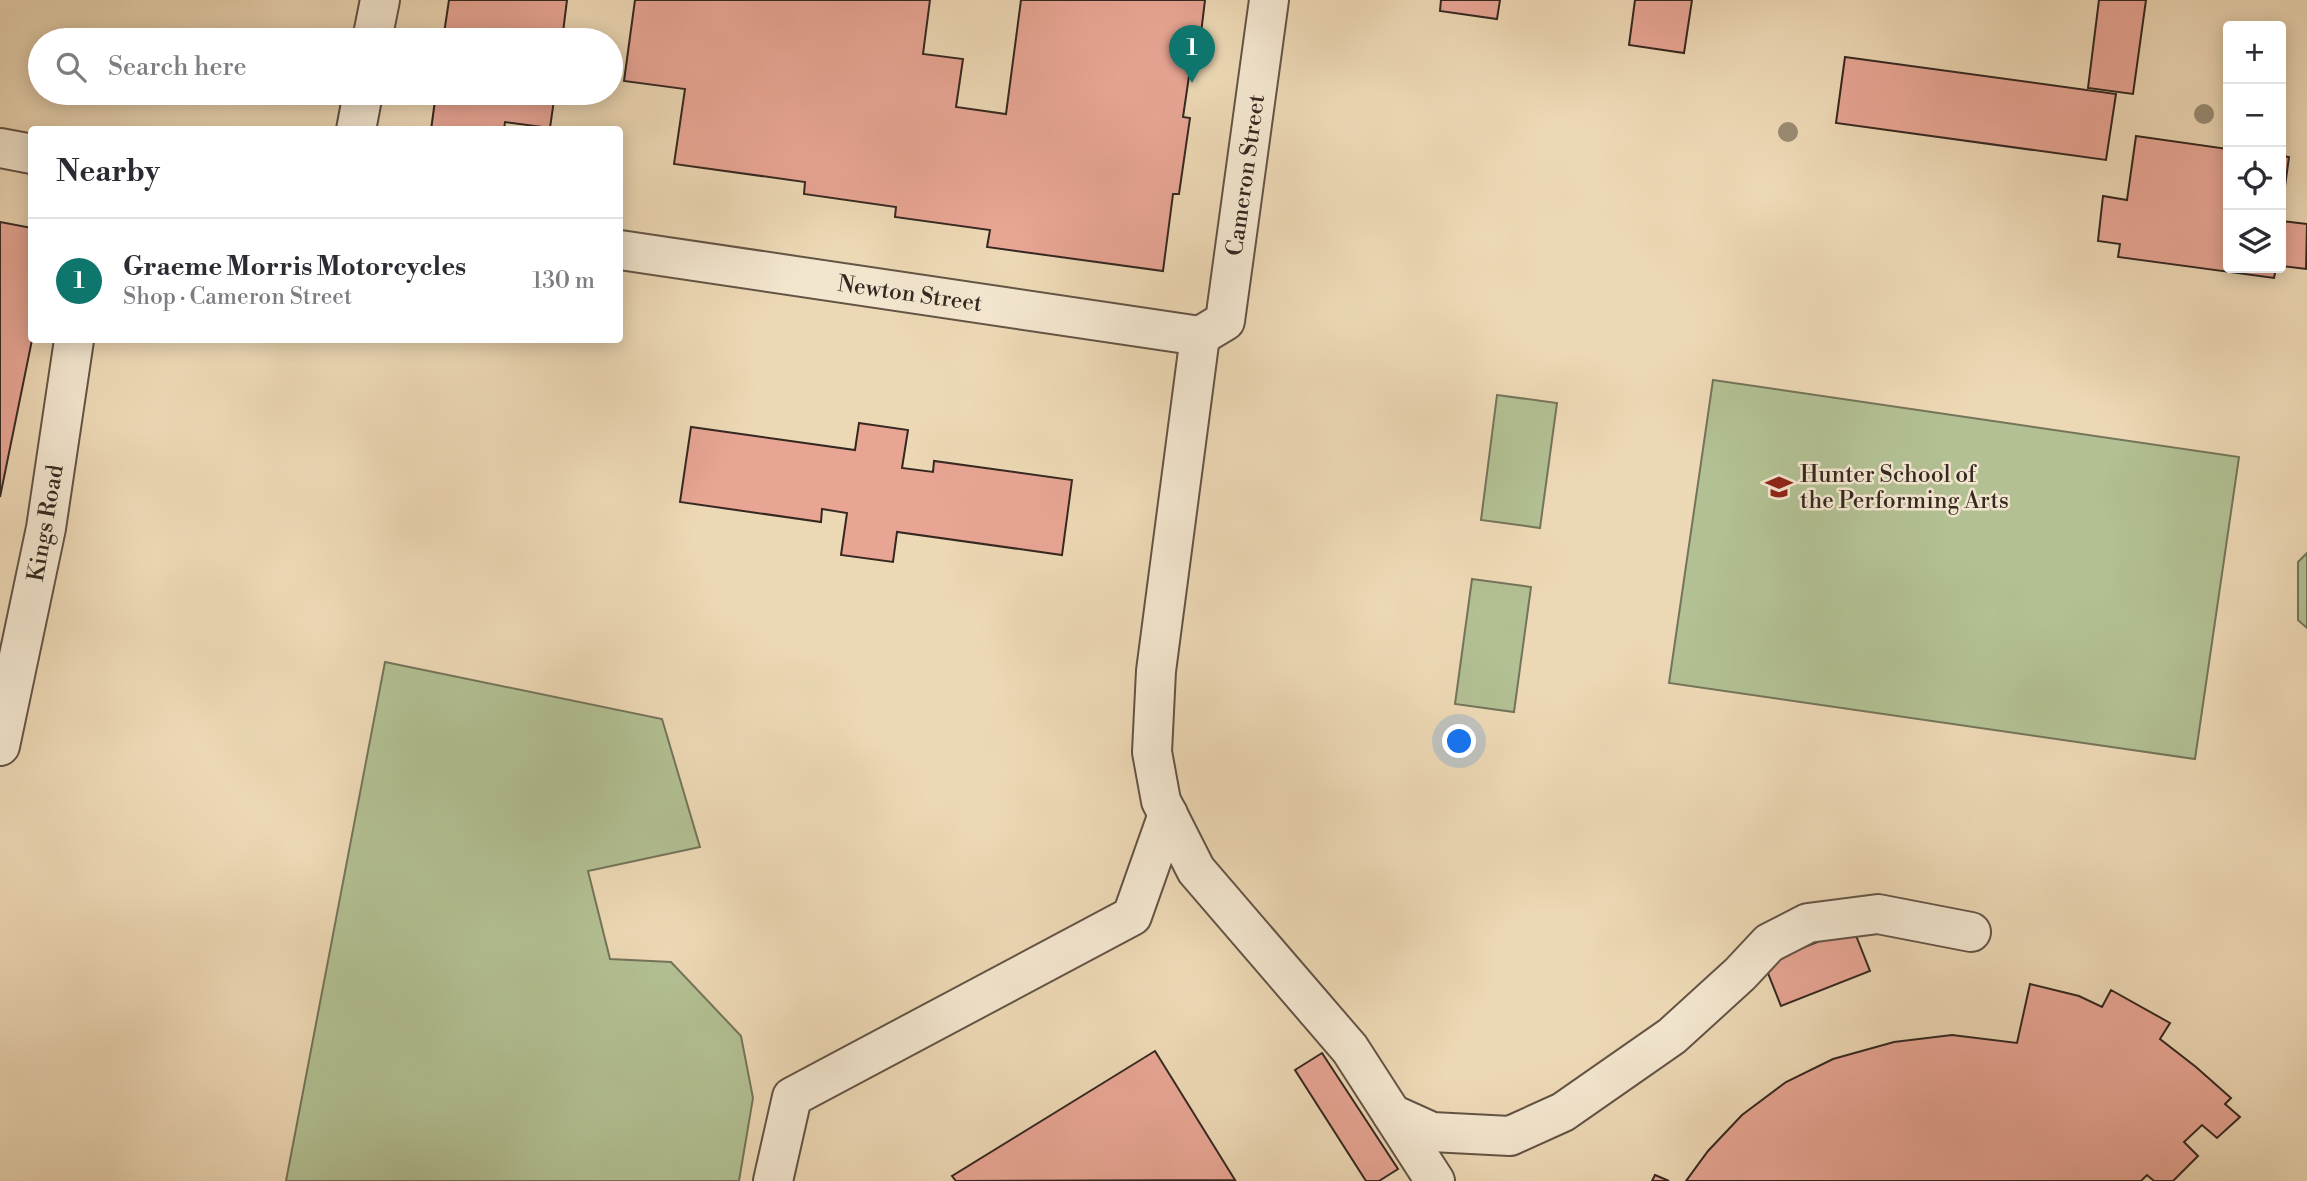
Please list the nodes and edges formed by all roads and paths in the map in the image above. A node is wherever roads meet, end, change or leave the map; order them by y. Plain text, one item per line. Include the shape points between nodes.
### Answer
1 (380, 0) edge
2 (1269, 0) edge
3 (374, 28) edge
4 (361, 105) edge
5 (357, 126) edge
6 (0, 148) edge
7 (28, 153) edge
8 (623, 250) edge
9 (1200, 336) junction
10 (74, 343) edge
11 (0, 746) edge
12 (1168, 814) junction
13 (1971, 932) dead end
14 (1392, 1114) junction
15 (781, 1174) edge
16 (1435, 1181) edge

1 - 3 street
2 - 9 street, Cameron Street via 1225,321
4 - 5 street
6 - 7 street
8 - 9 street, Newton Street
9 - 12 street via 1156,671 1152,752 1161,801
10 - 11 street, Kings Road via 46,528
12 - 14 street via 1196,870 1350,1049
12 - 15 street via 1132,916 792,1097
13 - 14 street via 1878,914 1808,923 1769,943 1672,1035 1553,1117 1510,1136 1432,1132
14 - 16 street

